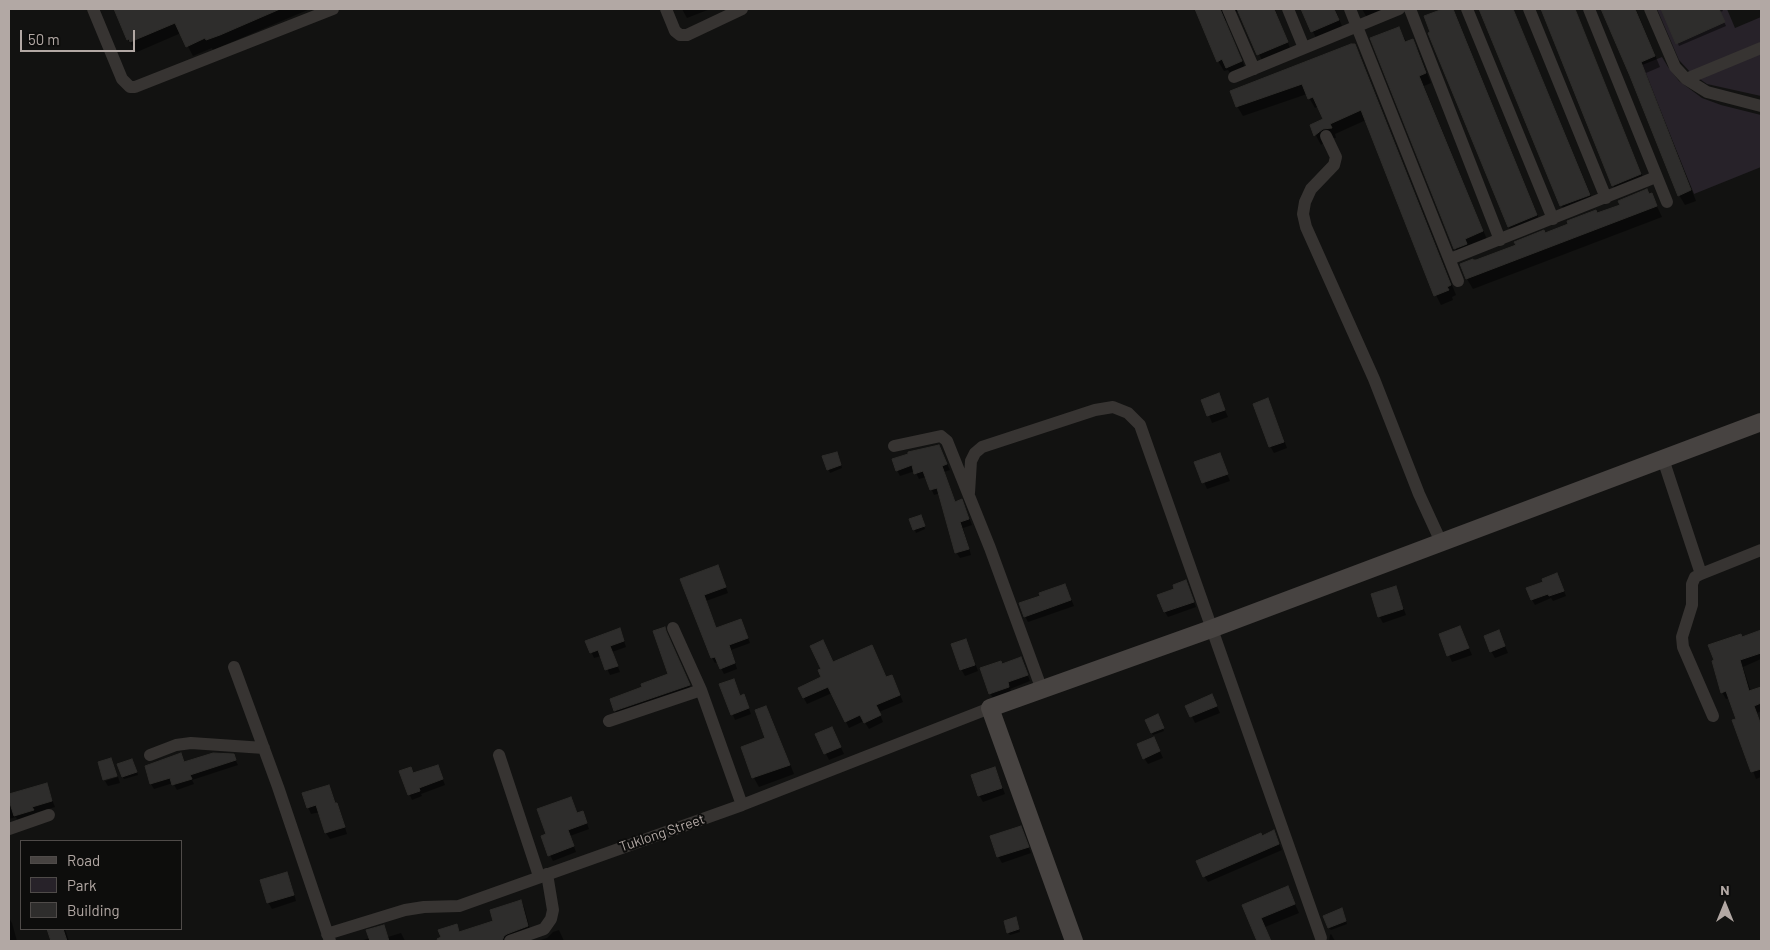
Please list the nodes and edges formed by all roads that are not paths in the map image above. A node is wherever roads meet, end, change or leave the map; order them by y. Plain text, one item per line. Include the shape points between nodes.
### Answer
1 (93, 9) edge
2 (333, 9) edge
3 (666, 9) edge
4 (742, 9) edge
5 (1228, 9) edge
6 (1288, 9) edge
7 (1350, 9) edge
8 (1399, 9) edge
9 (1410, 9) edge
10 (1466, 9) edge
11 (1529, 9) edge
12 (1588, 9) edge
13 (1650, 9) edge
14 (1357, 26) junction
15 (1304, 48) junction
16 (1761, 48) edge
17 (1254, 69) junction
18 (1234, 77) dead end
19 (1686, 79) junction
20 (1761, 106) edge
21 (1326, 136) dead end
22 (1656, 177) junction
23 (1606, 198) junction
24 (1667, 202) dead end
25 (1553, 219) junction
26 (1500, 240) junction
27 (1450, 259) junction
28 (1458, 281) dead end
29 (1761, 422) edge
30 (894, 446) dead end
31 (1663, 459) junction
32 (969, 493) junction
33 (1441, 542) junction
34 (1761, 550) edge
35 (1701, 574) junction
36 (673, 628) dead end
37 (1211, 630) junction
38 (234, 667) dead end
39 (701, 690) junction
40 (1042, 690) junction
41 (990, 708) junction
42 (1713, 716) dead end
43 (609, 722) dead end
44 (264, 748) junction
45 (150, 755) dead end
46 (499, 755) dead end
47 (742, 805) junction
48 (49, 815) dead end
49 (9, 829) edge
50 (543, 875) junction
51 (329, 938) edge
52 (1321, 938) dead end
53 (510, 941) edge
54 (1074, 941) edge

1 - 2 street via 122,79 130,87
3 - 4 street via 676,31 687,35
5 - 17 street
6 - 15 street
7 - 14 street
8 - 14 street
9 - 26 street
10 - 25 street
11 - 23 street
12 - 22 street
13 - 19 street via 1675,67
14 - 15 street
14 - 27 street
15 - 17 street
16 - 19 street
17 - 18 street
19 - 20 street via 1707,92
21 - 33 street via 1336,157 1334,166 1311,189 1305,202 1306,227 1374,379 1418,494
22 - 23 street
22 - 24 street
23 - 25 street
25 - 26 street
26 - 27 street
27 - 28 street
29 - 31 street
30 - 32 street via 941,436 951,449
31 - 33 street
31 - 35 street
32 - 37 street via 971,461 982,447 1095,410 1113,407 1128,413 1140,425
32 - 40 street
33 - 37 street
34 - 35 street
35 - 42 street via 1692,584 1692,605 1682,637 1683,647
36 - 39 street
37 - 40 street
37 - 52 street
38 - 44 street
39 - 43 street
39 - 47 street
40 - 41 street
41 - 47 street, Tuklong Street
41 - 54 street
44 - 45 street via 191,743
44 - 51 street
46 - 50 street
47 - 50 street, Tuklong Street
48 - 49 street
50 - 51 street, Tuklong Street via 459,906 405,910
50 - 53 street via 553,910 551,919 544,929

